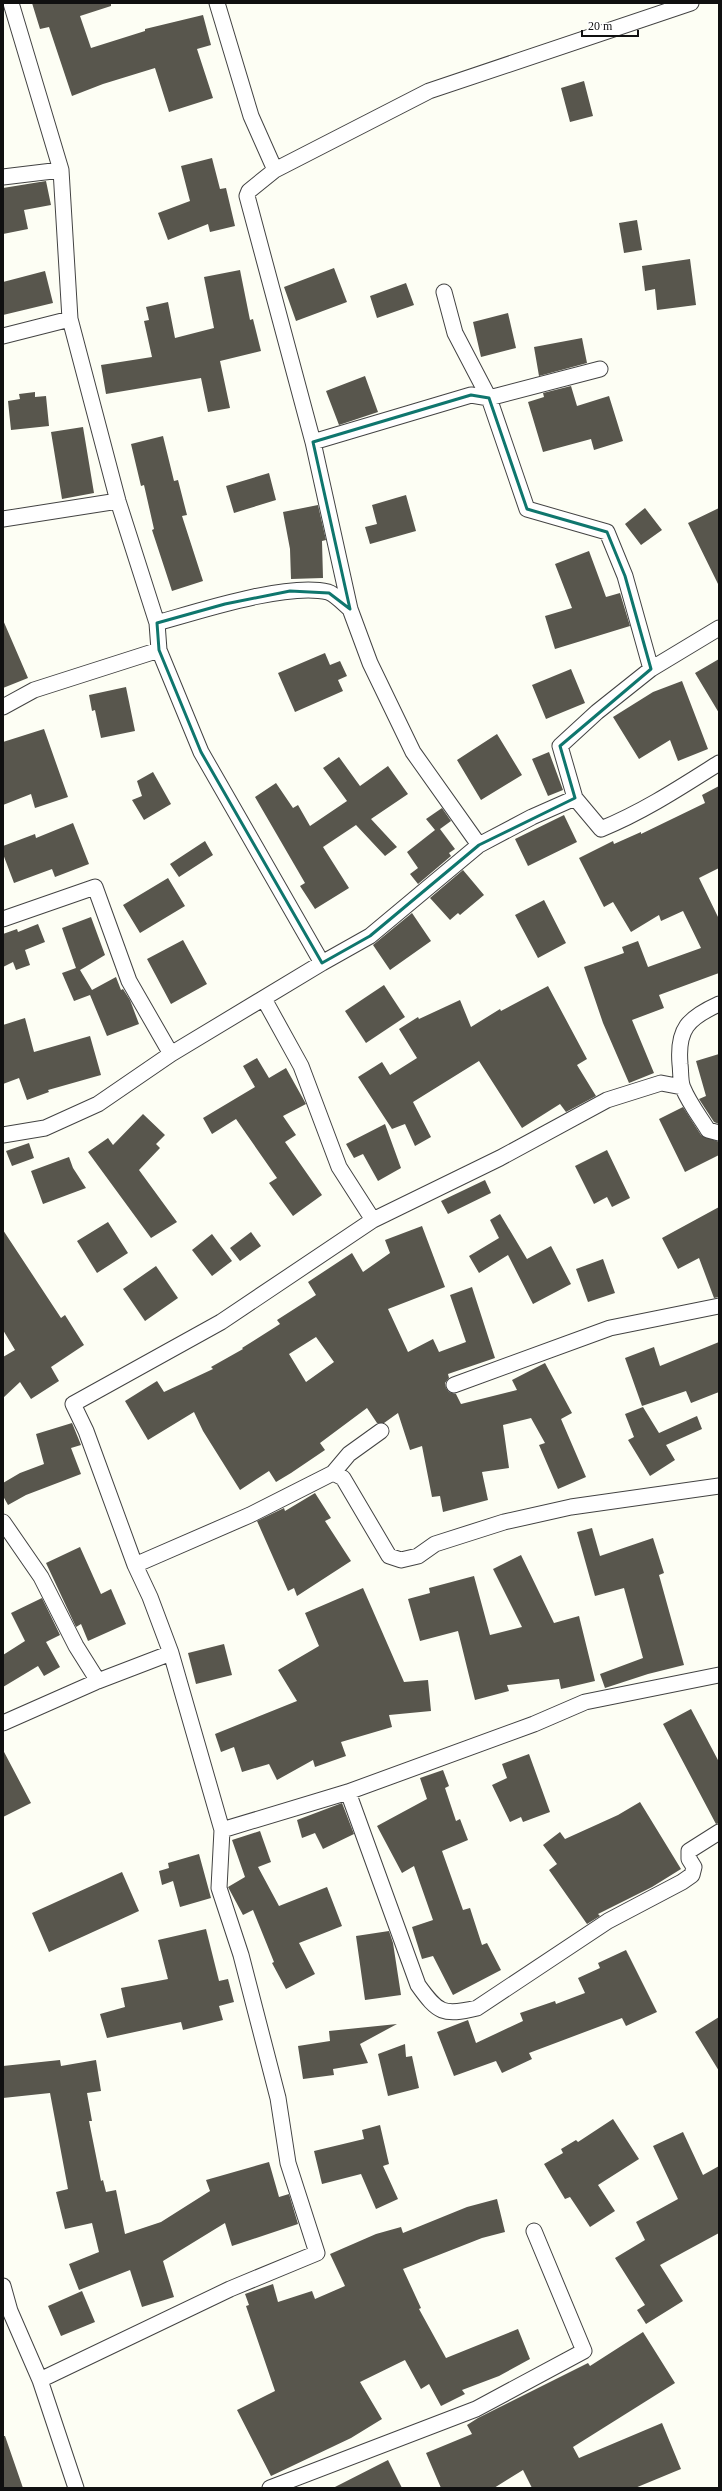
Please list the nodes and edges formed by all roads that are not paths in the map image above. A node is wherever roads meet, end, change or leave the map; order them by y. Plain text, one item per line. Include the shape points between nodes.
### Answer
1 (11, 3) edge
2 (217, 3) edge
3 (691, 3) edge
4 (61, 170) junction
5 (276, 170) junction
6 (3, 177) edge
7 (444, 292) dead end
8 (70, 319) junction
9 (3, 336) edge
10 (600, 369) dead end
11 (489, 398) junction
12 (313, 442) junction
13 (118, 501) junction
14 (3, 519) edge
15 (350, 609) junction
16 (157, 623) junction
17 (719, 628) edge
18 (159, 650) junction
19 (651, 669) junction
20 (3, 707) edge
21 (719, 763) edge
22 (575, 798) junction
23 (479, 845) junction
24 (3, 919) edge
25 (322, 963) junction
26 (264, 999) junction
27 (719, 1004) edge
28 (171, 1054) junction
29 (682, 1088) junction
30 (719, 1133) edge
31 (3, 1135) edge
32 (373, 1220) junction
33 (719, 1306) edge
34 (454, 1385) dead end
35 (381, 1431) dead end
36 (333, 1473) junction
37 (719, 1486) edge
38 (3, 1522) edge
39 (135, 1566) junction
40 (171, 1653) junction
41 (719, 1675) edge
42 (98, 1681) junction
43 (3, 1723) edge
44 (348, 1792) junction
45 (222, 1830) junction
46 (719, 1832) edge
47 (534, 2231) dead end
48 (3, 2286) edge
49 (7, 2312) edge
50 (40, 2380) junction
51 (76, 2488) edge
52 (270, 2488) edge

1 - 4 street
2 - 5 street via 251,116
3 - 5 street via 429,91
4 - 6 street
4 - 8 street
5 - 12 street via 249,191 247,196
7 - 11 street via 455,333
8 - 9 street
8 - 13 street
10 - 11 street
11 - 12 street via 471,395
11 - 19 street via 528,510 607,532 625,576
12 - 15 street
13 - 14 street
13 - 16 street
15 - 16 street via 329,592 290,591 225,604
15 - 23 street via 370,663 413,752
16 - 18 street
17 - 19 street
18 - 20 street via 34,690
18 - 25 street via 201,752
19 - 22 street via 597,712 560,746
21 - 22 street via 638,812 601,829
22 - 23 street
23 - 25 street via 370,936
24 - 28 street via 95,887 129,981
25 - 26 street
26 - 28 street
26 - 32 street via 301,1066 339,1167
27 - 29 street via 688,1022 682,1032 679,1048
28 - 31 street via 98,1104 45,1128
29 - 30 street via 708,1130
29 - 32 street via 661,1083 607,1100 500,1158
32 - 39 street via 221,1322 72,1404 86,1431
33 - 34 street via 610,1328
35 - 36 street via 349,1454
36 - 37 street via 343,1478 389,1556 401,1560 418,1556 435,1544 504,1522 571,1507
36 - 39 street via 250,1515
38 - 42 street via 41,1578 76,1646
39 - 40 street via 150,1597
40 - 42 street
40 - 45 street
41 - 44 street via 584,1702 534,1724
42 - 43 street
44 - 45 street
44 - 46 street via 418,1985 434,2006 453,2014 477,2008 608,1921 682,1882 692,1875 694,1867 689,1859 689,1851
45 - 50 street via 219,1888 241,1956 278,2098 288,2163 317,2252 230,2289
47 - 52 street via 584,2351 476,2409
48 - 49 street
49 - 50 street
50 - 51 street

